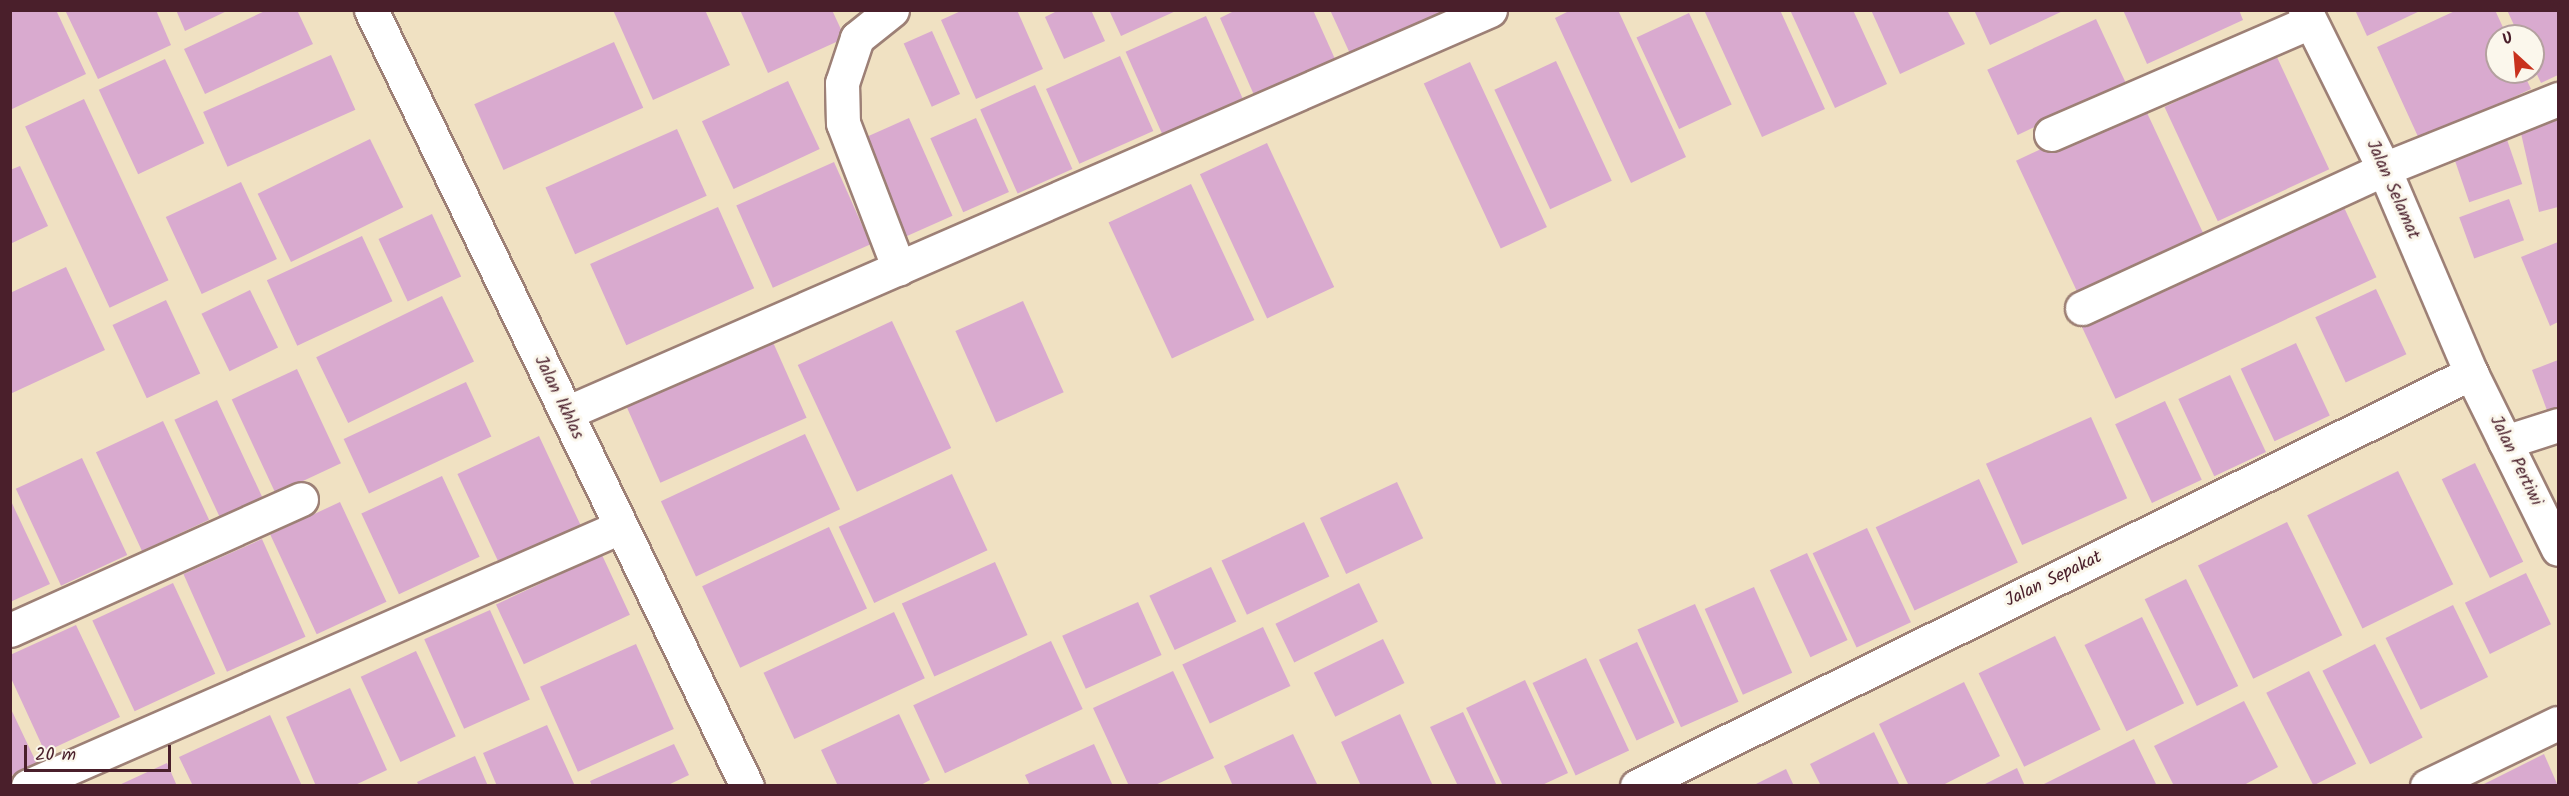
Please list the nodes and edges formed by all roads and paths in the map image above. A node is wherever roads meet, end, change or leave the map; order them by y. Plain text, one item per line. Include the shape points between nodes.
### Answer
1 (371, 10) edge
2 (892, 10) edge
3 (1490, 10) edge
4 (2307, 16) edge
5 (2559, 99) edge
6 (2051, 134) dead end
7 (2384, 169) junction
8 (899, 268) junction
9 (2082, 308) dead end
10 (2471, 374) junction
11 (566, 413) junction
12 (2559, 425) edge
13 (2505, 442) junction
14 (301, 499) dead end
15 (620, 527) junction
16 (2559, 549) edge
17 (10, 630) edge
18 (2559, 723) edge
19 (1677, 777) edge
20 (738, 783) edge
21 (28, 786) edge
22 (1637, 786) edge
23 (2427, 786) edge

1 - 11 street, Jalan Ikhlas
2 - 8 street via 857,38 842,83 843,123
3 - 8 street
4 - 6 street
4 - 7 street, Jalan Selamat
5 - 7 street
7 - 9 street
7 - 10 street, Jalan Selamat
8 - 11 street
10 - 13 street, Jalan Pertiwi
10 - 19 street, Jalan Sepakat
11 - 15 street, Jalan Ikhlas
12 - 13 street
13 - 16 street, Jalan Pertiwi
14 - 17 street
15 - 20 street, Jalan Ikhlas
15 - 21 street
18 - 23 street
19 - 22 street, Jalan Sepakat

